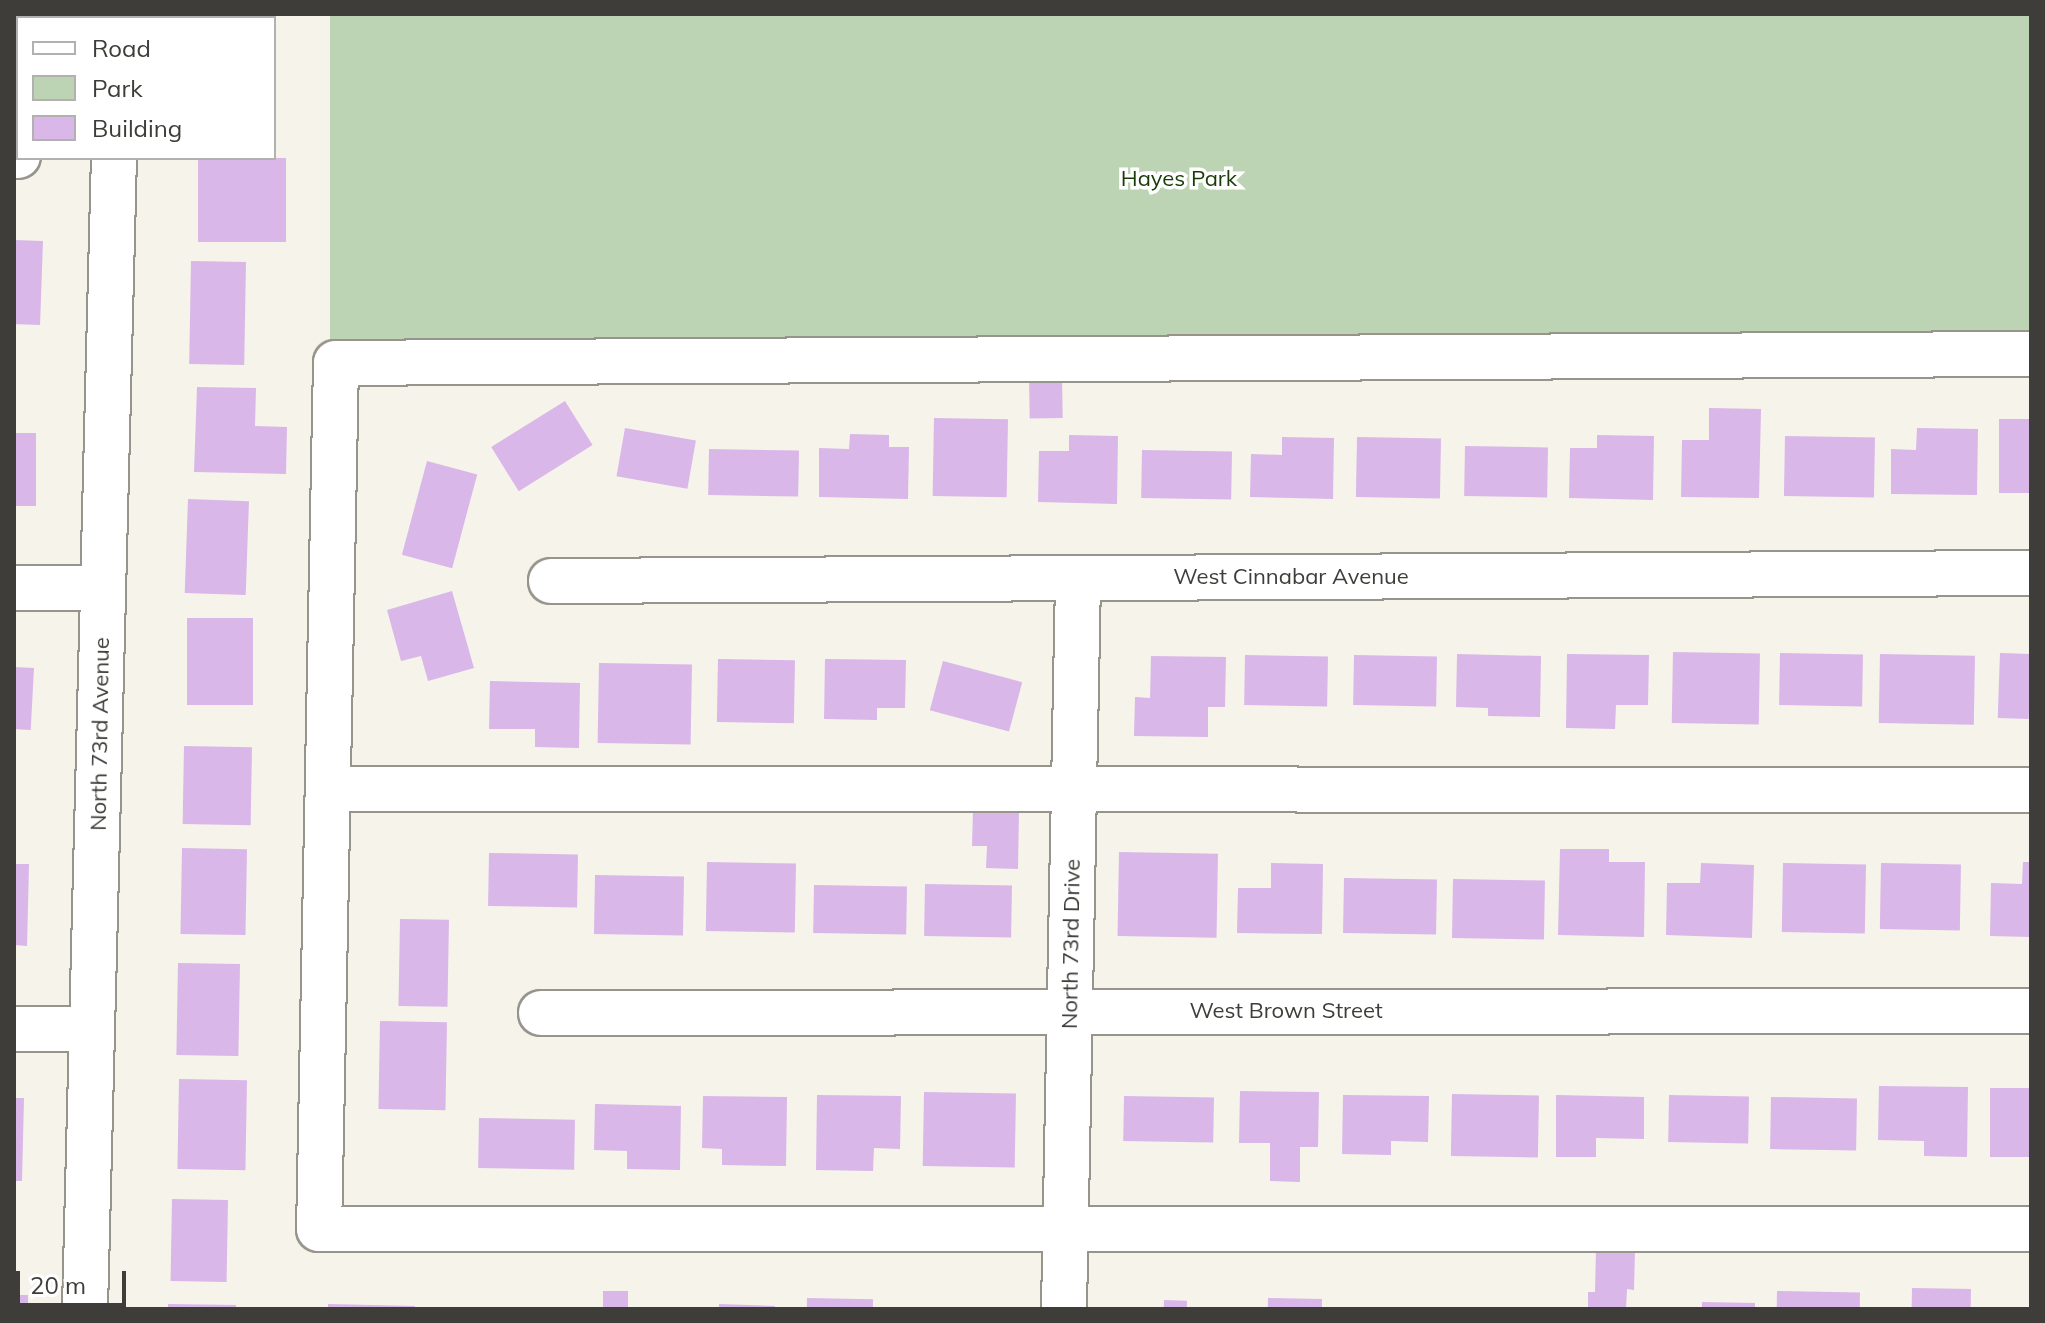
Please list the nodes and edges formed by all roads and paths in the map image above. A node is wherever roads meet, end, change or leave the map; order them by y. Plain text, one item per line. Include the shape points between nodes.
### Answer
1 (114, 160) edge
2 (2031, 354) edge
3 (2031, 573) edge
4 (1078, 579) junction
5 (551, 581) dead end
6 (14, 588) edge
7 (103, 588) junction
8 (328, 789) junction
9 (1074, 790) junction
10 (2031, 790) edge
11 (1070, 1011) junction
12 (2031, 1011) edge
13 (541, 1013) dead end
14 (14, 1029) edge
15 (92, 1029) junction
16 (1065, 1229) junction
17 (2031, 1229) edge
18 (85, 1309) edge
19 (1064, 1309) edge

1 - 7 street, North 73rd Avenue
2 - 8 street via 336,363
3 - 4 street, West Cinnabar Avenue
4 - 5 street, West Cinnabar Avenue
4 - 9 street, North 73rd Drive
6 - 7 street
7 - 15 street, North 73rd Avenue
8 - 9 street
8 - 16 street via 319,1229
9 - 10 street
9 - 11 street, North 73rd Drive
11 - 12 street, West Brown Street
11 - 13 street, West Brown Street
11 - 16 street, North 73rd Drive
14 - 15 street
15 - 18 street, North 73rd Avenue
16 - 17 street
16 - 19 street, North 73rd Drive

